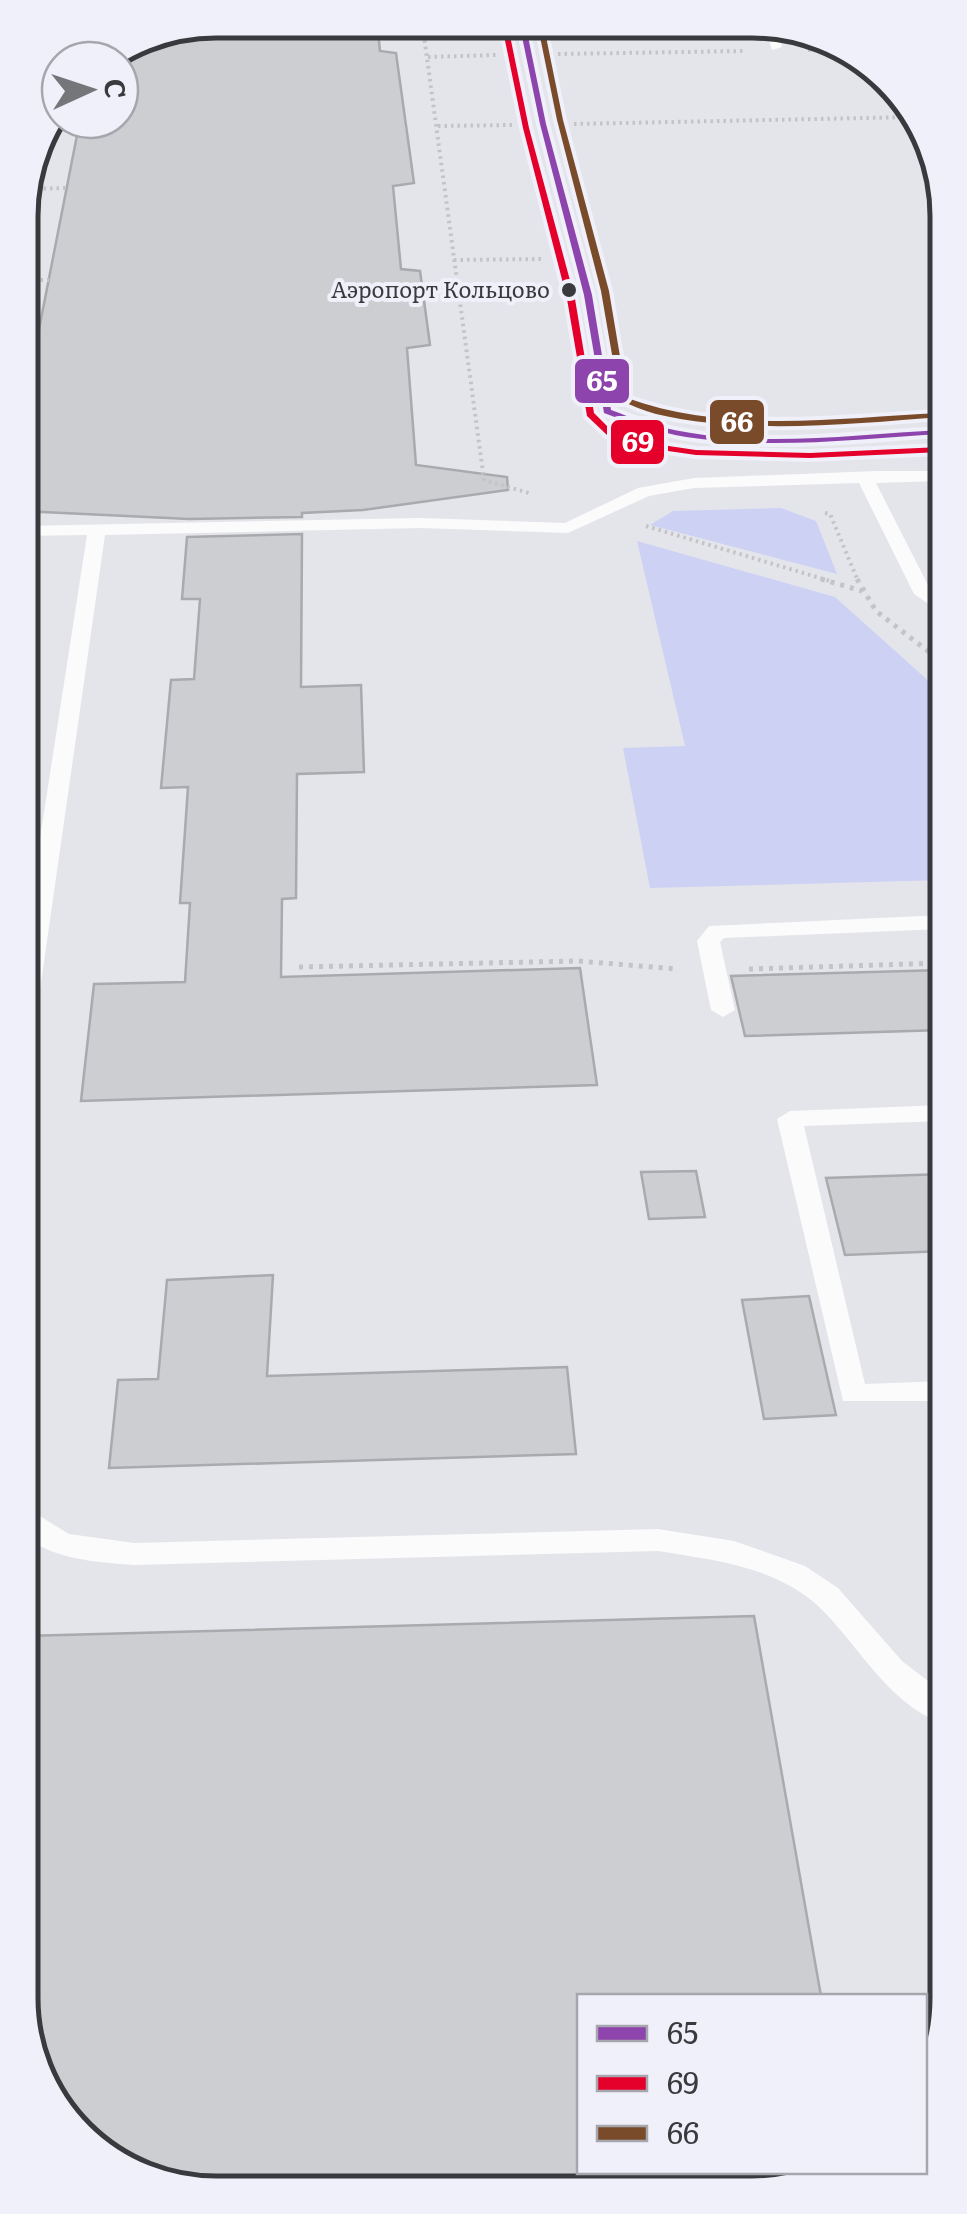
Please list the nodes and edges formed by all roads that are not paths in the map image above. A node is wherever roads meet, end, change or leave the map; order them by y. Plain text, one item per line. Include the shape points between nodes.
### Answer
1 (524, 38) edge
2 (774, 39) edge
3 (776, 47) dead end
4 (930, 432) edge
5 (907, 470) junction
6 (930, 471) edge
7 (930, 473) edge
8 (866, 478) junction
9 (545, 525) junction
10 (97, 529) junction
11 (38, 531) edge
12 (930, 599) edge
13 (930, 923) edge
14 (38, 924) edge
15 (724, 1010) dead end
16 (929, 1113) edge
17 (929, 1391) edge
18 (38, 1533) edge
19 (929, 1699) edge

1 - 4 lane via 588,295 607,411 624,424 658,433 713,437
2 - 3 lane
5 - 6 lane
5 - 8 lane
5 - 9 lane via 637,479
7 - 8 lane
8 - 9 lane via 694,483 644,492 568,528
8 - 12 lane
9 - 10 lane
10 - 11 lane
10 - 14 lane
13 - 15 lane via 716,931 708,941
16 - 17 lane via 790,1118 853,1394
18 - 19 lane via 73,1548 134,1554 658,1540 734,1552 794,1574 827,1596 891,1670

